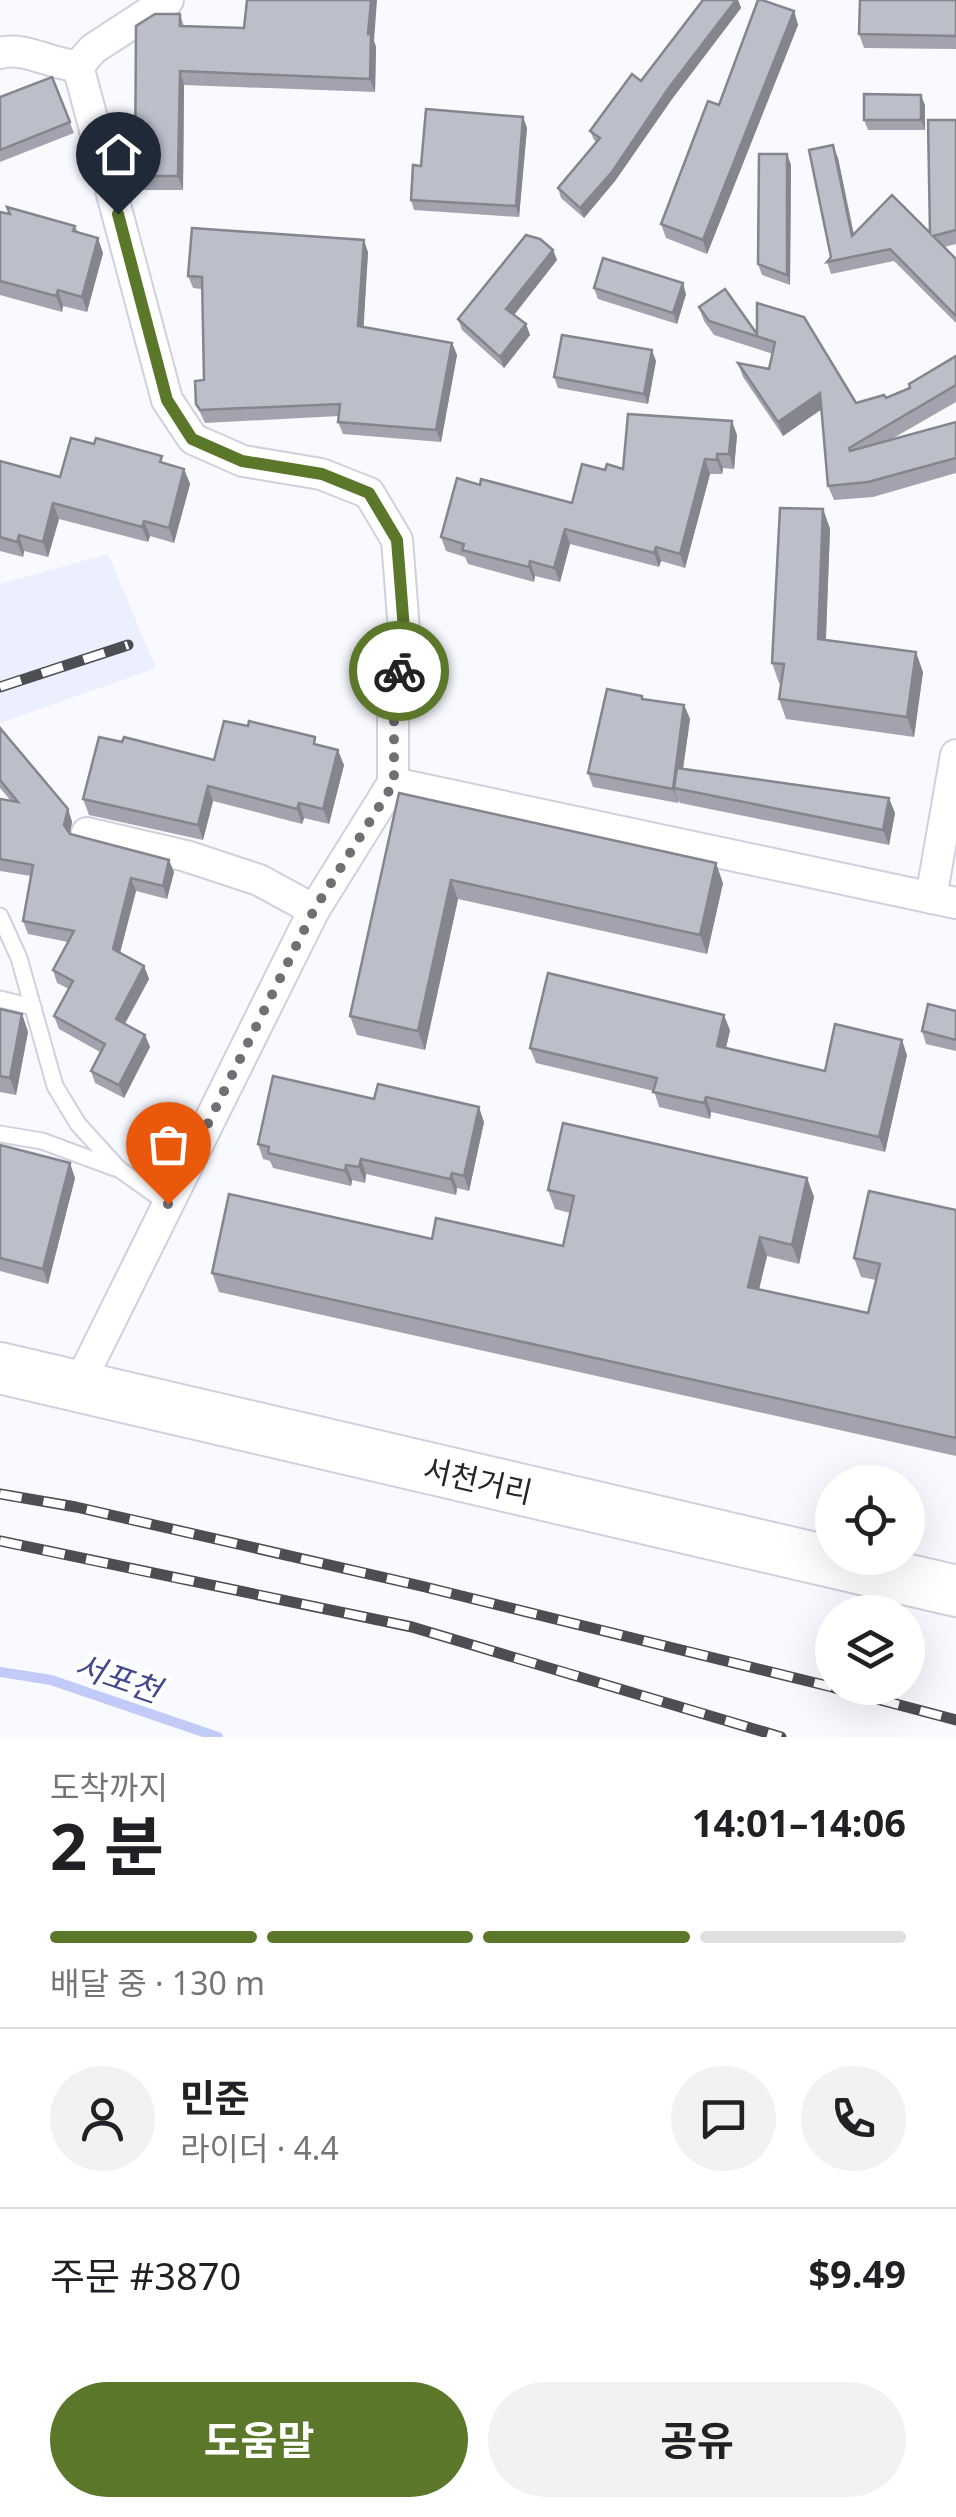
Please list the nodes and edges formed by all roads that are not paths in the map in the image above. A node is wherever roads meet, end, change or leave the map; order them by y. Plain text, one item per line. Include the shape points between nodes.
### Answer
1 (168, 0) edge
2 (0, 53) edge
3 (78, 66) junction
4 (956, 755) edge
5 (394, 783) junction
6 (87, 834) edge
7 (944, 901) edge
8 (314, 910) junction
9 (0, 916) edge
10 (0, 999) edge
11 (33, 1007) junction
12 (0, 1134) edge
13 (119, 1169) junction
14 (168, 1204) junction
15 (0, 1368) edge
16 (78, 1386) junction
17 (956, 1592) edge

1 - 3 street via 93,48
2 - 3 street via 13,50
3 - 5 street via 167,400 192,439 242,461 322,474 369,493 397,540 404,630
4 - 7 street
5 - 7 street
5 - 8 street
6 - 8 street via 260,880
8 - 14 street
9 - 11 lane
10 - 11 lane
11 - 13 lane via 55,1086
12 - 13 lane via 42,1141
13 - 14 lane
14 - 16 street
15 - 16 main road, 서천거리
16 - 17 main road, 서천거리

